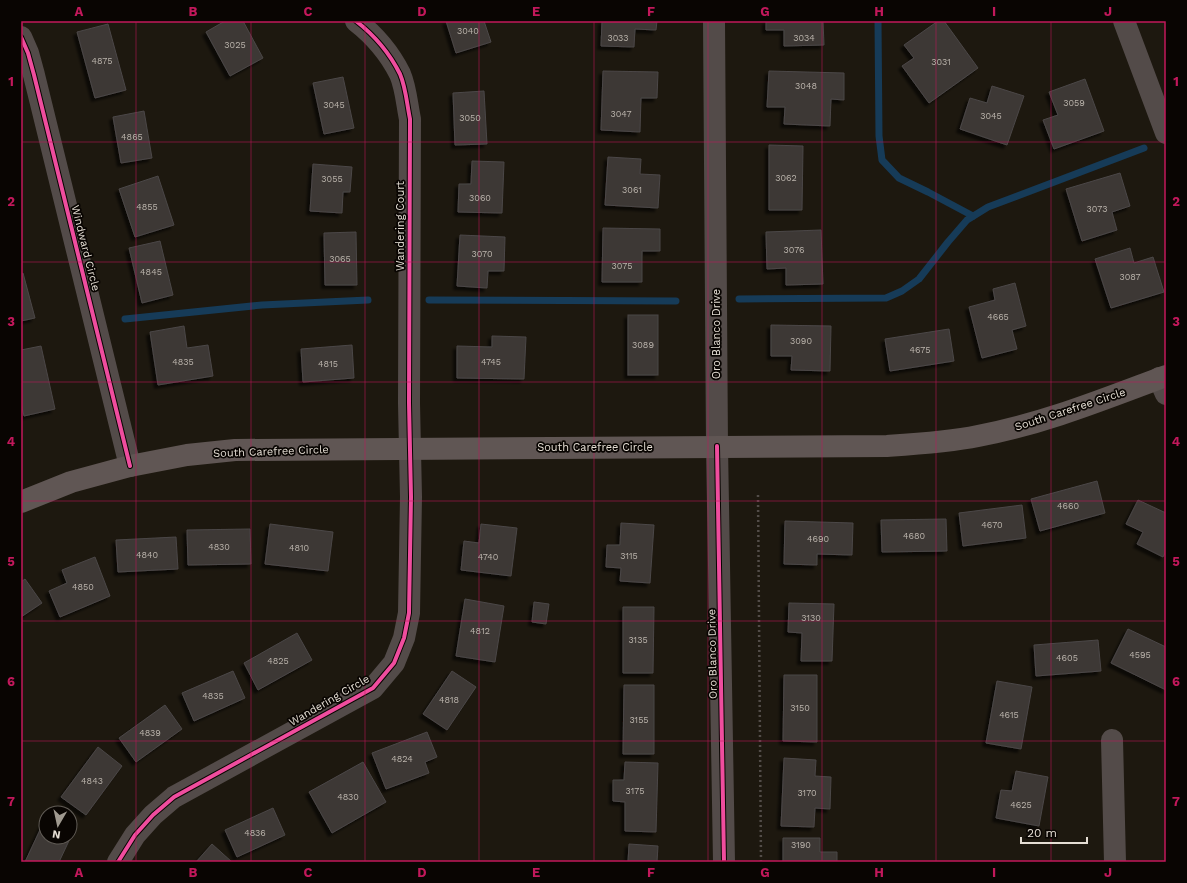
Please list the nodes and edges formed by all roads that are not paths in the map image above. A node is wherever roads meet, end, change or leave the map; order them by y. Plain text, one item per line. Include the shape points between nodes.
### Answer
1 (356, 21) edge
2 (714, 21) edge
3 (1124, 21) edge
4 (21, 37) edge
5 (1166, 133) edge
6 (1164, 383) edge
7 (717, 446) junction
8 (410, 448) junction
9 (130, 466) junction
10 (21, 502) edge
11 (1112, 740) dead end
12 (118, 862) edge
13 (724, 862) edge
14 (1115, 862) edge

1 - 8 street, Wandering Court via 387,52 400,75 410,120
2 - 7 street, Oro Blanco Drive
3 - 5 street
4 - 9 street, Windward Circle via 34,75
6 - 7 main road, South Carefree Circle via 1027,425 977,437 888,446
7 - 8 main road, South Carefree Circle
7 - 13 street, Oro Blanco Drive
8 - 9 main road, South Carefree Circle via 235,450 187,455
8 - 12 street, Wandering Circle via 408,613 404,638 394,663 373,688 174,797 135,835
9 - 10 main road, South Carefree Circle via 71,482
11 - 14 street

